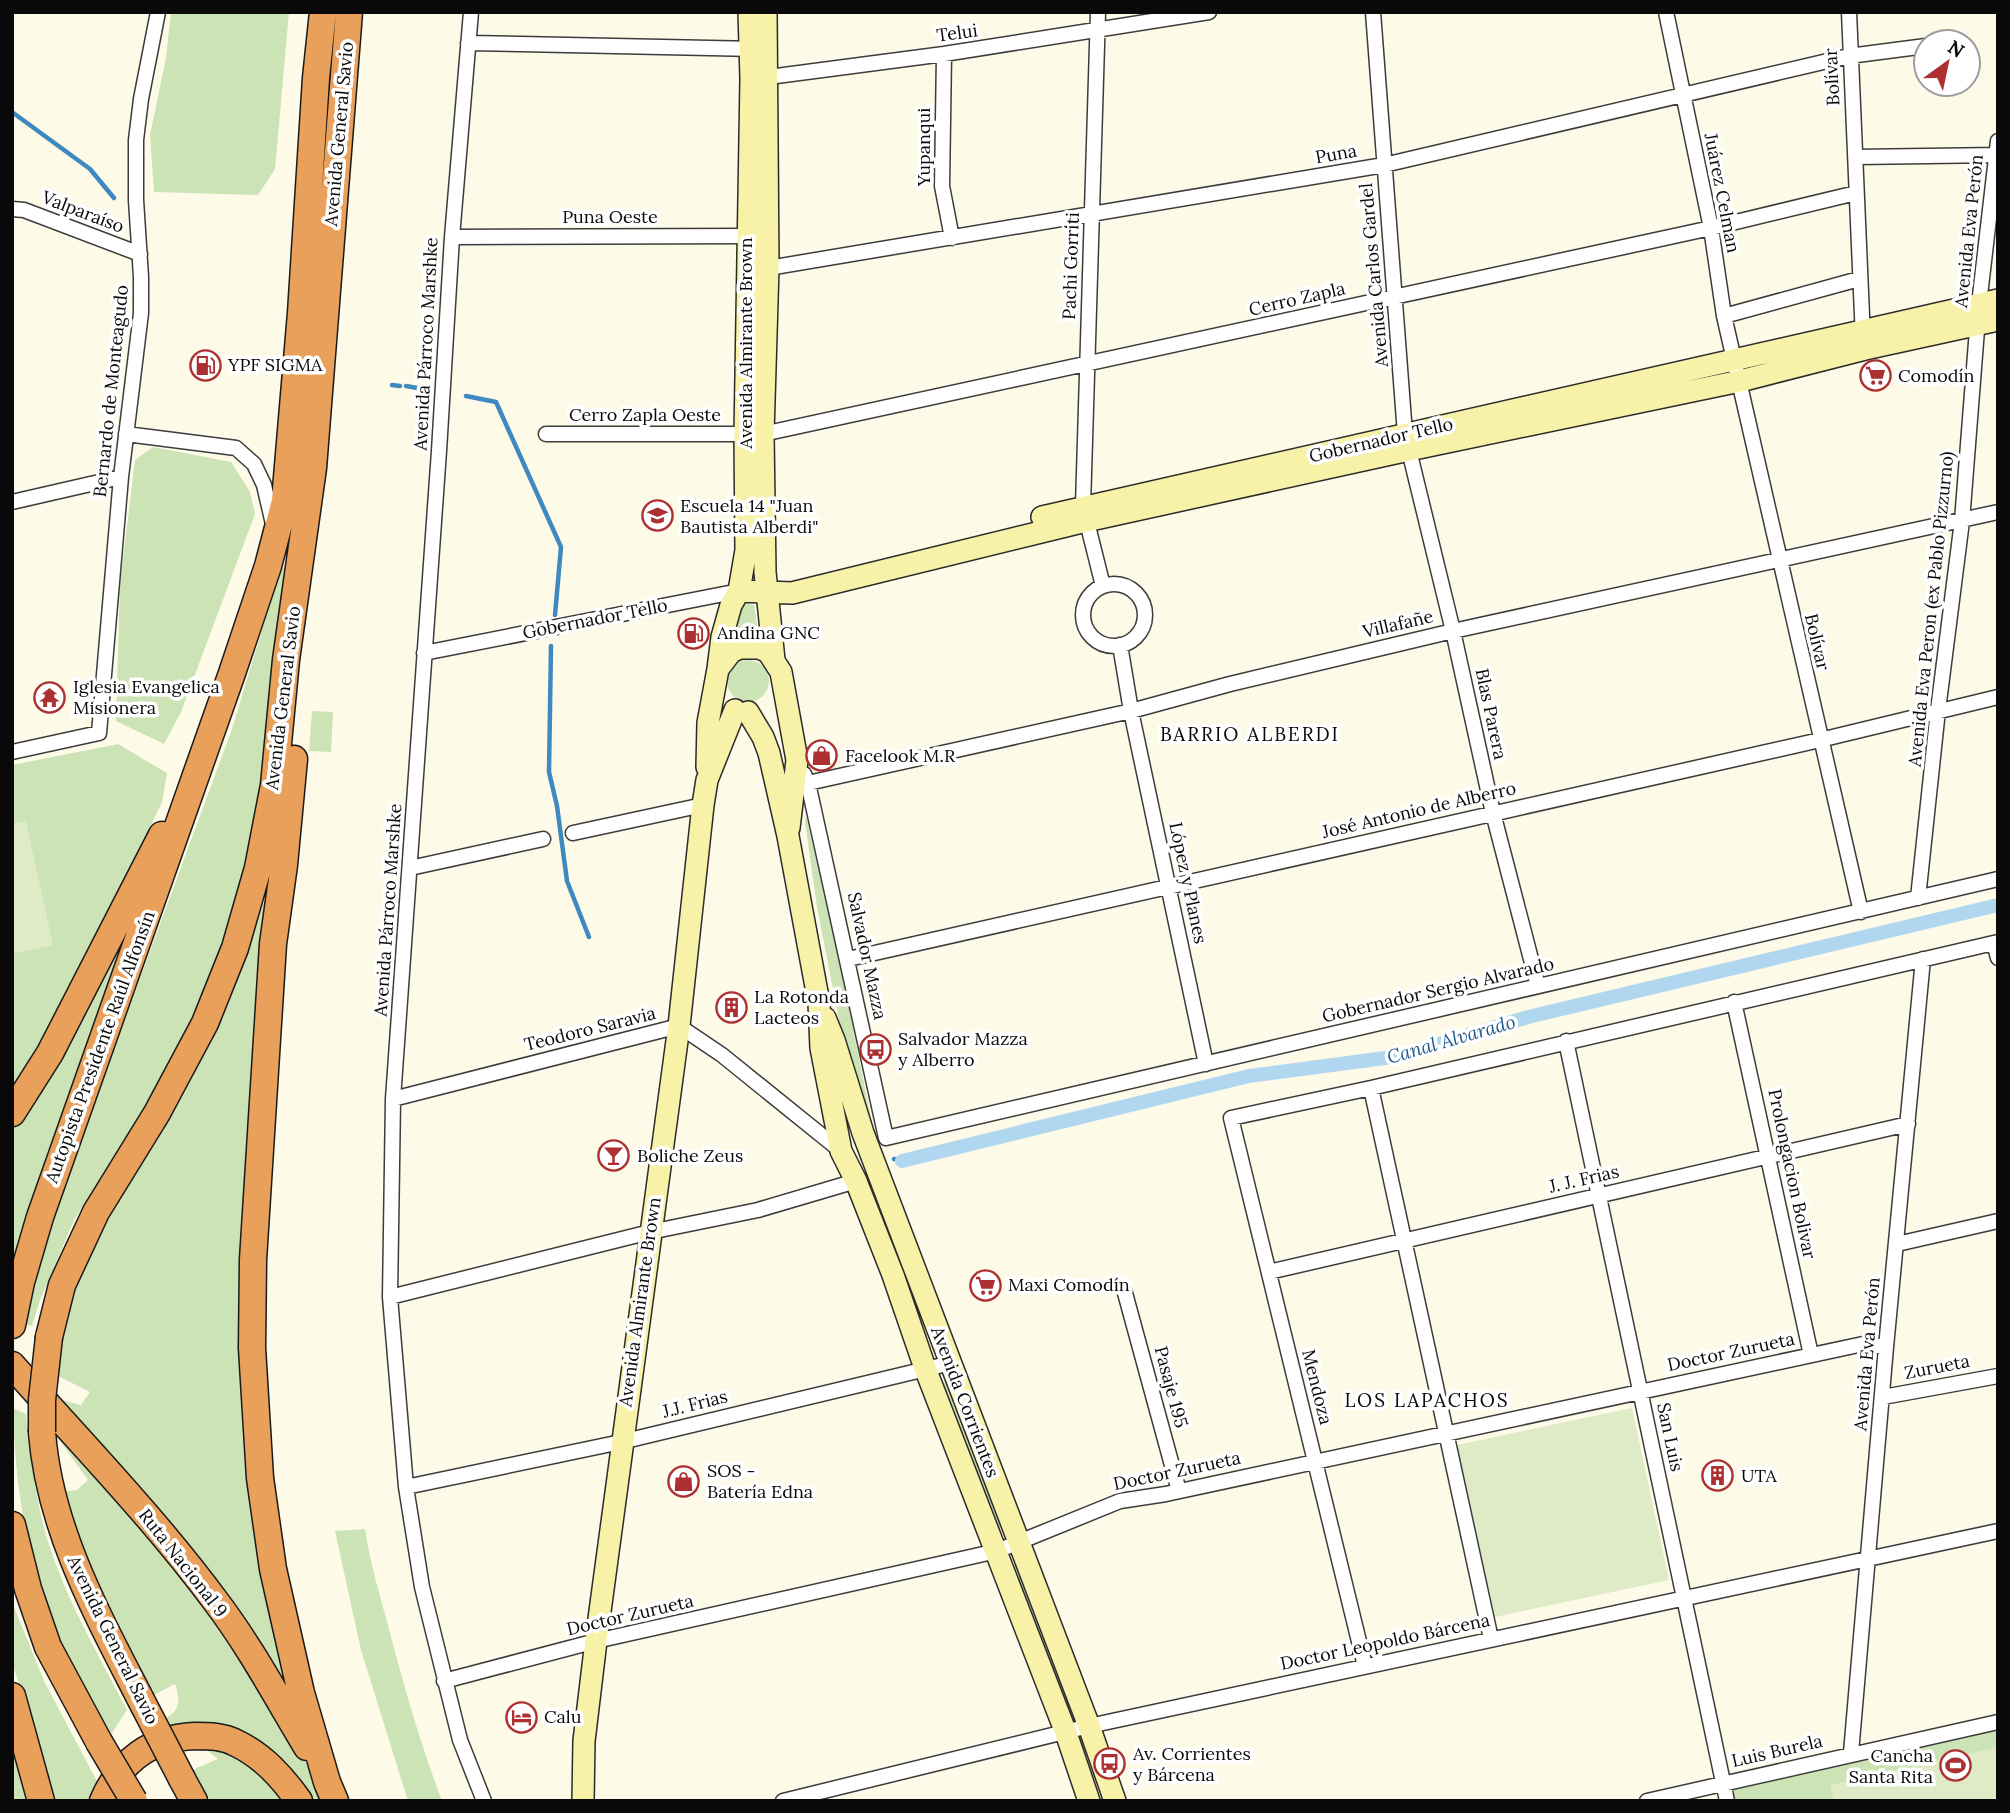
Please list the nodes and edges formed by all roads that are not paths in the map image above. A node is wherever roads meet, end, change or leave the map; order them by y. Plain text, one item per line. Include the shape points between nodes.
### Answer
1 (158, 12) edge
2 (315, 12) edge
3 (323, 12) edge
4 (349, 12) edge
5 (357, 12) edge
6 (471, 12) edge
7 (749, 12) edge
8 (766, 12) edge
9 (1098, 12) edge
10 (1209, 12) edge
11 (1373, 12) edge
12 (1666, 12) edge
13 (1849, 12) edge
14 (1097, 32) junction
15 (468, 43) junction
16 (759, 48) junction
17 (1912, 48) edge
18 (944, 54) junction
19 (1849, 56) junction
20 (316, 78) junction
21 (759, 78) junction
22 (344, 92) junction
23 (1684, 95) junction
24 (1997, 150) edge
25 (1856, 157) junction
26 (1384, 165) junction
27 (1856, 193) junction
28 (12, 209) edge
29 (1092, 215) junction
30 (1711, 228) junction
31 (768, 236) junction
32 (452, 237) junction
33 (747, 237) junction
34 (952, 238) junction
35 (140, 254) junction
36 (768, 268) junction
37 (746, 271) junction
38 (1859, 279) junction
39 (1395, 297) junction
40 (1988, 312) edge
41 (1724, 316) junction
42 (1863, 340) junction
43 (1087, 365) junction
44 (1737, 371) junction
45 (126, 434) junction
46 (546, 434) dead end
47 (754, 434) junction
48 (1407, 442) junction
49 (313, 468) junction
50 (121, 477) junction
51 (12, 502) edge
52 (1998, 512) edge
53 (1085, 513) junction
54 (1962, 521) junction
55 (275, 541) junction
56 (1778, 560) junction
57 (1103, 586) junction
58 (738, 591) junction
59 (766, 591) junction
60 (1453, 631) junction
61 (1120, 645) junction
62 (424, 653) junction
63 (774, 660) junction
64 (717, 674) junction
65 (782, 683) junction
66 (1998, 697) edge
67 (1938, 710) junction
68 (741, 711) junction
69 (1131, 711) junction
70 (1820, 740) junction
71 (12, 752) edge
72 (797, 760) junction
73 (197, 773) junction
74 (708, 780) junction
75 (808, 783) junction
76 (703, 804) junction
77 (1493, 813) junction
78 (573, 833) dead end
79 (788, 836) junction
80 (543, 839) dead end
81 (410, 868) junction
82 (1998, 879) edge
83 (1169, 887) junction
84 (1918, 898) junction
85 (1861, 912) junction
86 (1996, 943) edge
87 (848, 958) junction
88 (1998, 958) edge
89 (1923, 959) junction
90 (1538, 986) junction
91 (1734, 1002) junction
92 (819, 1003) junction
93 (680, 1027) junction
94 (1566, 1041) junction
95 (1206, 1064) junction
96 (1371, 1088) junction
97 (393, 1099) junction
98 (12, 1113) edge
99 (1908, 1124) junction
100 (886, 1138) junction
101 (841, 1151) junction
102 (872, 1155) junction
103 (1768, 1156) junction
104 (856, 1181) junction
105 (1599, 1196) junction
106 (1998, 1222) edge
107 (650, 1232) junction
108 (1405, 1241) junction
109 (1897, 1244) junction
110 (1269, 1272) junction
111 (1125, 1293) dead end
112 (390, 1297) junction
113 (14, 1316) edge
114 (1886, 1347) junction
115 (1811, 1354) junction
116 (951, 1363) junction
117 (12, 1365) edge
118 (925, 1368) junction
119 (1998, 1376) edge
120 (1640, 1391) junction
121 (1883, 1397) junction
122 (1446, 1433) junction
123 (621, 1442) junction
124 (1315, 1461) junction
125 (405, 1487) junction
126 (1179, 1491) junction
127 (12, 1525) edge
128 (1998, 1531) edge
129 (1019, 1544) junction
130 (997, 1551) junction
131 (1868, 1557) junction
132 (1684, 1597) junction
133 (1490, 1639) junction
134 (596, 1642) junction
135 (1365, 1666) junction
136 (444, 1682) junction
137 (12, 1696) edge
138 (1998, 1722) edge
139 (1089, 1726) junction
140 (1066, 1733) junction
141 (584, 1741) junction
142 (1851, 1754) junction
143 (1723, 1783) junction
144 (188, 1790) edge
145 (331, 1791) edge
146 (828, 1795) edge
147 (41, 1799) edge
148 (103, 1801) edge
149 (134, 1801) edge
150 (299, 1801) edge
151 (484, 1801) edge
152 (569, 1801) edge
153 (583, 1801) edge
154 (783, 1801) edge
155 (1089, 1801) edge
156 (1115, 1801) edge
157 (1647, 1801) edge
158 (1727, 1801) edge

1 - 35 street, Bernardo de Monteagudo via 136,140
2 - 20 highway
3 - 20 highway, Avenida General Savio
4 - 22 highway, Avenida General Savio
5 - 22 highway
6 - 15 street, Avenida Párroco Marshke
7 - 16 street, Avenida Almirante Brown
8 - 16 street, Avenida Almirante Brown
9 - 14 street, Pachi Gorriti
10 - 14 street, Telui
11 - 26 street, Avenida Carlos Gardel
12 - 23 street, Juárez Celman
13 - 19 street, Bolívar
14 - 18 street, Telui
14 - 29 street, Pachi Gorriti
15 - 16 street
15 - 32 street, Avenida Párroco Marshke
16 - 21 street, Avenida Almirante Brown
17 - 19 street, Puna
18 - 21 street, Telui
18 - 34 street, Yupanqui via 942,186
19 - 23 street, Puna
19 - 25 street, Bolívar
20 - 55 highway, Avenida General Savio via 288,478
21 - 31 street, Avenida Almirante Brown
21 - 33 street, Avenida Almirante Brown
22 - 49 highway, Avenida General Savio
23 - 26 street, Puna
23 - 30 street, Juárez Celman
24 - 25 street
24 - 40 street, Avenida Eva Perón
25 - 27 street, Bolívar
26 - 29 street, Puna
26 - 39 street, Avenida Carlos Gardel
27 - 30 street, Cerro Zapla
27 - 38 street, Bolívar
28 - 35 street, Valparaíso
29 - 34 street, Puna
29 - 43 street, Pachi Gorriti
30 - 39 street, Cerro Zapla
30 - 41 street, Juárez Celman
31 - 33 street, Puna Oeste
31 - 36 street, Avenida Almirante Brown
32 - 33 street, Puna Oeste
32 - 62 street, Avenida Párroco Marshke
33 - 37 street, Avenida Almirante Brown
34 - 36 street, Puna
35 - 45 street, Bernardo de Monteagudo via 140,329
36 - 37 street, Puna
36 - 47 street, Avenida Almirante Brown
37 - 47 street, Avenida Almirante Brown
38 - 41 street
38 - 42 street, Bolívar
39 - 43 street, Cerro Zapla
39 - 48 street, Avenida Carlos Gardel
40 - 42 street, Gobernador Tello
40 - 54 street, Avenida Eva Peron (ex Pablo Pizzurno)
41 - 44 street, Juárez Celman
42 - 44 street, Gobernador Tello
43 - 47 street, Cerro Zapla
43 - 53 street, Pachi Gorriti
44 - 48 street, Gobernador Tello
44 - 56 street, Bolívar
45 - 50 street, Bernardo de Monteagudo
45 - 55 street via 236,449 254,464 267,493
46 - 47 street, Cerro Zapla Oeste
47 - 58 street, Avenida Almirante Brown via 746,550
47 - 59 street, Avenida Almirante Brown
48 - 53 street, Gobernador Tello
48 - 60 street, Blas Parera
49 - 144 highway, Avenida General Savio, bridge via 274,785 245,915 193,1048 74,1256 55,1306 42,1401 49,1487 68,1544 94,1609
49 - 145 highway via 301,679 273,944 251,1348 260,1478 273,1569 301,1693
50 - 51 street
50 - 71 street, Bernardo de Monteagudo via 99,733
52 - 54 street, Villafañe
53 - 57 street, Pachi Gorriti
53 - 59 street, Gobernador Tello via 792,593
54 - 56 street, Villafañe
54 - 67 street, Avenida Eva Peron (ex Pablo Pizzurno)
55 - 73 highway, Avenida General Savio
56 - 60 street, Villafañe
56 - 70 street, Bolívar
57 - 61 street via 1088,599 1084,619 1093,637
57 - 61 street via 1133,590 1144,608 1137,635
58 - 59 street, Gobernador Tello
58 - 62 street, Gobernador Tello
58 - 64 street, Avenida Almirante Brown via 722,637
59 - 63 street, Avenida Almirante Brown
60 - 69 street, Villafañe
60 - 77 street, Blas Parera
61 - 69 street, López y Planes
62 - 81 street, Avenida Párroco Marshke
63 - 64 street via 759,648 740,648 731,652
63 - 65 street
64 - 68 street via 723,698
64 - 74 street, Avenida Almirante Brown via 708,723
65 - 68 street via 774,702 762,710
65 - 72 street, Avenida Corrientes
66 - 67 street, José Antonio de Alberro
67 - 70 street, José Antonio de Alberro
67 - 84 street, Avenida Eva Peron (ex Pablo Pizzurno)
68 - 74 street
68 - 79 street, Avenida Corrientes via 769,753
69 - 75 street, Villafañe
69 - 83 street, López y Planes
70 - 77 street, José Antonio de Alberro
70 - 85 street, Bolívar
72 - 75 street, Salvador Mazza
72 - 79 street, Avenida Corrientes
73 - 98 highway via 41,1070
73 - 113 highway, Autopista Presidente Raúl Alfonsín via 40,1217
74 - 76 street, Avenida Almirante Brown
75 - 87 street, Salvador Mazza
76 - 78 street
76 - 93 street, Avenida Almirante Brown
77 - 83 street, José Antonio de Alberro
77 - 90 street, Blas Parera
79 - 92 street, Avenida Corrientes
80 - 81 street
81 - 97 street, Avenida Párroco Marshke
82 - 84 street, Gobernador Sergio Alvarado
83 - 87 street, José Antonio de Alberro
83 - 95 street, López y Planes
84 - 85 street, Gobernador Sergio Alvarado
85 - 90 street, Gobernador Sergio Alvarado
86 - 88 street
86 - 89 street
87 - 100 street, Salvador Mazza
89 - 91 street
89 - 99 street, Avenida Eva Perón
90 - 95 street, Gobernador Sergio Alvarado
91 - 94 street
91 - 103 street, Prolongacion Bolivar
92 - 101 street, Avenida Corrientes via 821,1048
92 - 102 street, Avenida Corrientes
93 - 97 street, Teodoro Saravia
93 - 101 street, Teodoro Saravia
93 - 107 street, Avenida Almirante Brown
94 - 96 street
94 - 105 street, San Luis
95 - 100 street, Gobernador Sergio Alvarado
96 - 108 street
96 - 110 street, Mendoza via 1231,1118
97 - 112 street, Avenida Párroco Marshke
99 - 103 street, J. J. Frias
99 - 109 street, Avenida Eva Perón
100 - 102 street
101 - 104 street, Avenida Corrientes
102 - 116 street, Avenida Corrientes
103 - 105 street, J. J. Frias
103 - 115 street, Prolongacion Bolivar
104 - 107 street via 758,1210
104 - 118 street, Avenida Corrientes
105 - 108 street, J. J. Frias
105 - 120 street, San Luis
106 - 109 street
107 - 112 street
107 - 123 street, Avenida Almirante Brown
108 - 110 street, J. J. Frias
108 - 122 street
109 - 114 street, Avenida Eva Perón
110 - 124 street, Mendoza
111 - 126 street, Pasaje 195
112 - 125 street, Avenida Párroco Marshke
114 - 115 street, Doctor Zurueta via 1863,1344
114 - 121 street, Avenida Eva Perón
115 - 120 street, Doctor Zurueta
116 - 118 street, J.J. Frias
116 - 129 street, Avenida Corrientes
117 - 145 highway, Ruta Nacional 9 via 174,1547 219,1605
118 - 123 street, J.J. Frias
118 - 130 street, Avenida Corrientes
119 - 121 street, Zurueta
120 - 122 street, Doctor Zurueta
120 - 132 street, San Luis
121 - 131 street, Avenida Eva Perón
122 - 124 street, Doctor Zurueta
122 - 133 street
123 - 125 street, J.J. Frias
123 - 134 street, Avenida Almirante Brown
124 - 126 street, Doctor Zurueta
124 - 135 street, Mendoza
125 - 136 street, Avenida Párroco Marshke
126 - 129 street, Doctor Zurueta via 1120,1502
127 - 149 highway, bridge via 48,1647
128 - 131 street, Doctor Leopoldo Bárcena
129 - 130 street, Doctor Zurueta
129 - 139 street, Avenida Corrientes
130 - 134 street, Doctor Zurueta
130 - 140 street, Avenida Corrientes
131 - 132 street, Doctor Leopoldo Bárcena
131 - 142 street, Avenida Eva Perón
132 - 133 street, Doctor Leopoldo Bárcena
132 - 143 street, San Luis
133 - 135 street, Doctor Leopoldo Bárcena
134 - 136 street, Doctor Zurueta
134 - 141 street, Avenida Almirante Brown
135 - 139 street, Doctor Leopoldo Bárcena
136 - 151 street, Avenida Párroco Marshke
137 - 147 highway
138 - 142 street, Luis Burela
139 - 140 street, Doctor Leopoldo Bárcena
139 - 156 street, Avenida Corrientes
140 - 146 street, Doctor Leopoldo Bárcena
140 - 155 street, Avenida Corrientes
141 - 152 street
141 - 153 street
142 - 143 street, Luis Burela
143 - 157 street, Luis Burela
143 - 158 street, San Luis
146 - 154 street, Doctor Leopoldo Bárcena
148 - 150 highway via 125,1766 144,1749 183,1737 206,1736 234,1741 257,1755

